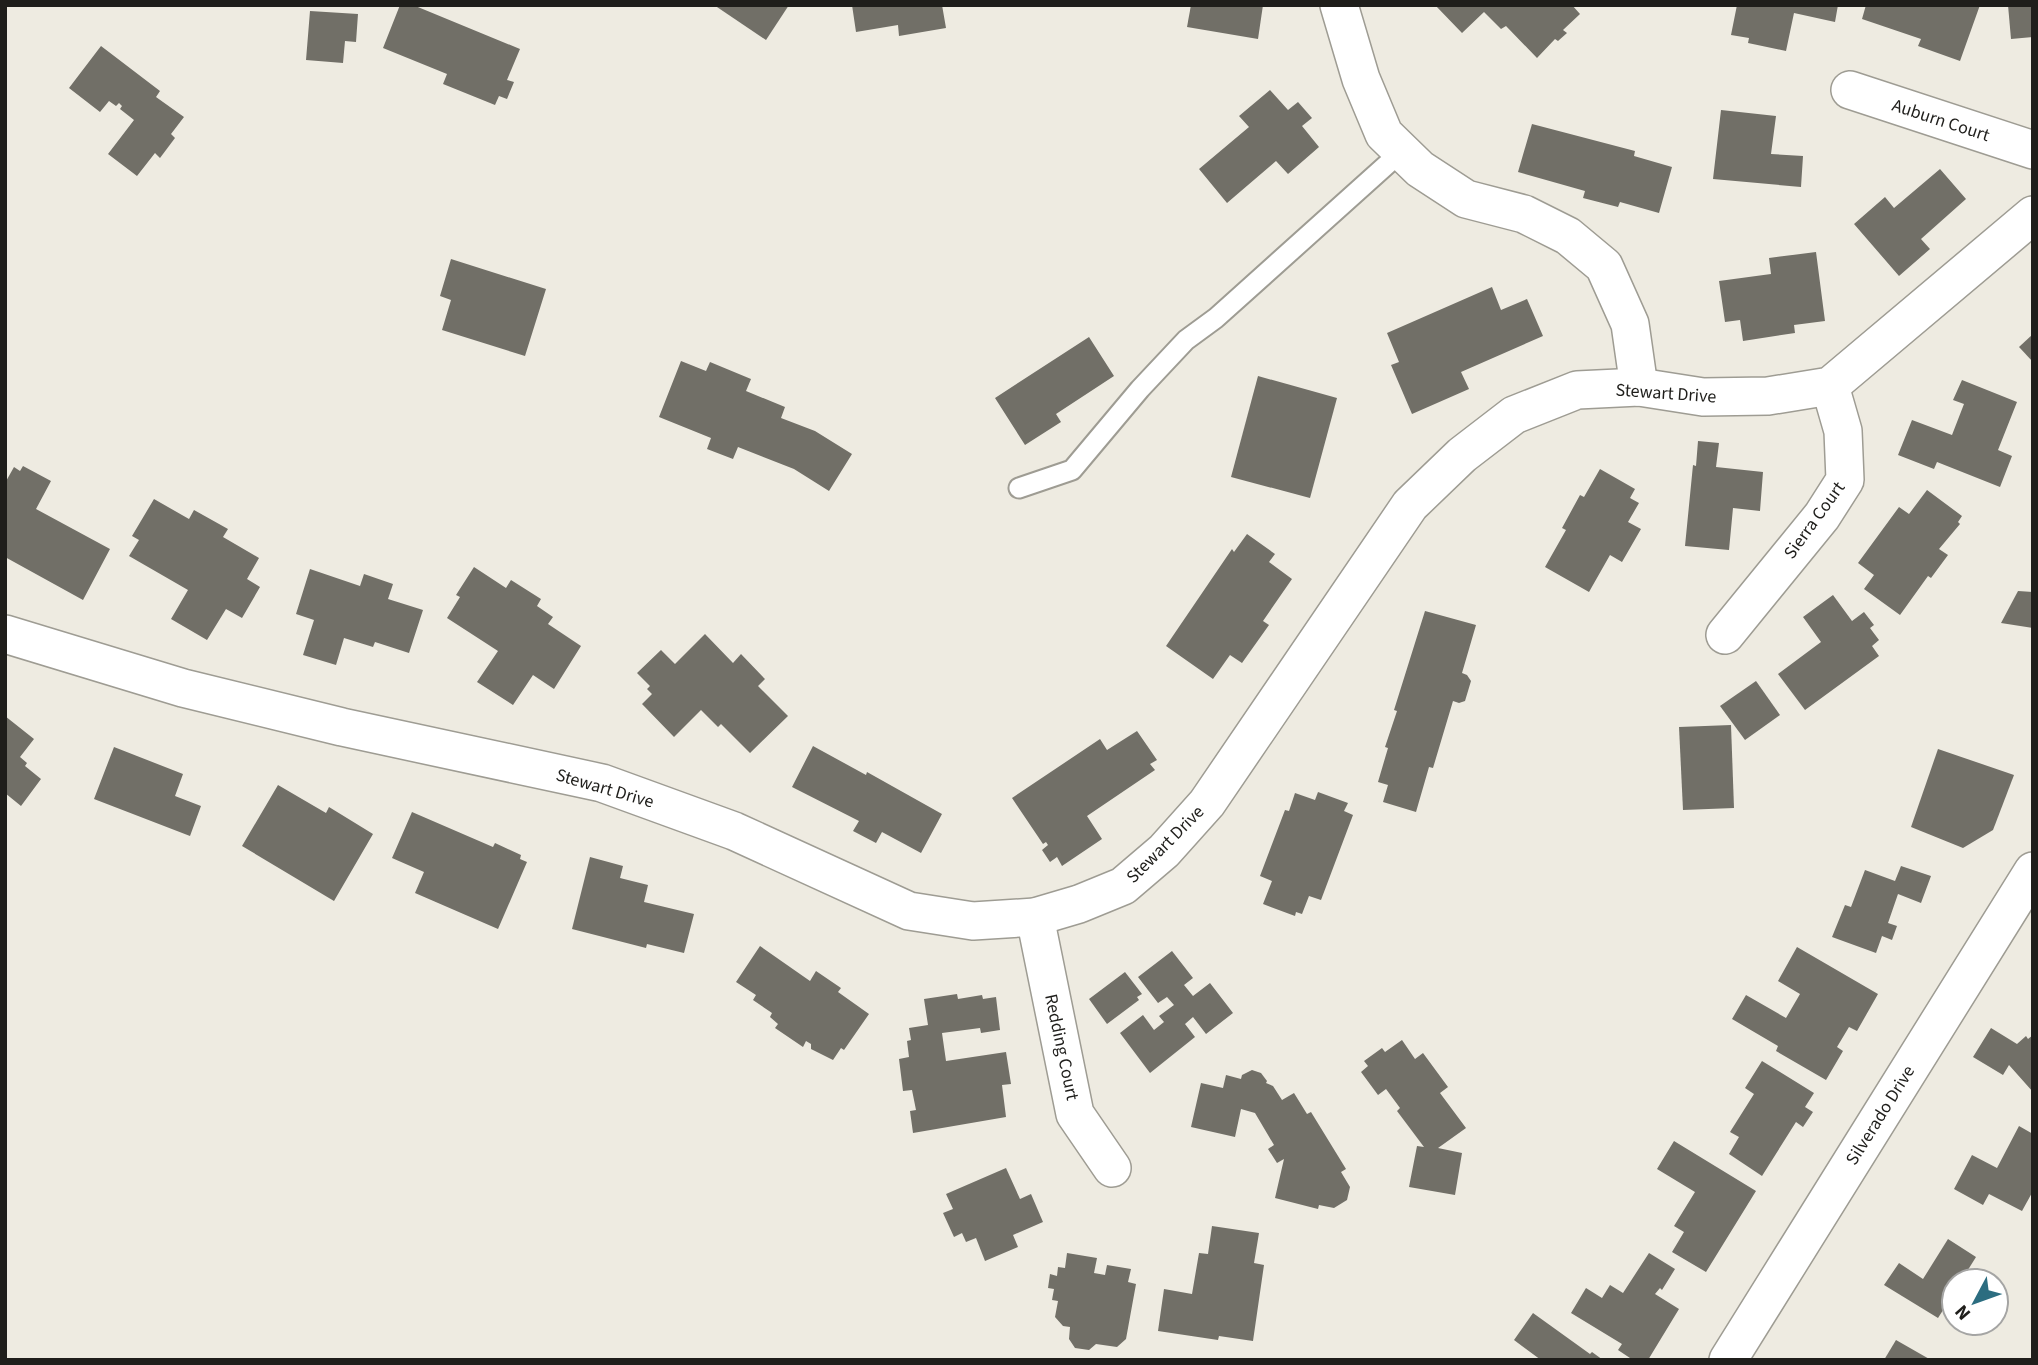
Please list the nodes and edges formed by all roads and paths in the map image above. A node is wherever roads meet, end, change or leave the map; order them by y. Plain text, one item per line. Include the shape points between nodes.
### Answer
1 (1339, 5) edge
2 (1850, 90) dead end
3 (2033, 150) edge
4 (1402, 151) junction
5 (2033, 215) edge
6 (1830, 386) junction
7 (1639, 387) junction
8 (1019, 488) dead end
9 (5, 634) edge
10 (1725, 635) dead end
11 (2033, 871) edge
12 (1035, 917) junction
13 (1112, 1168) dead end
14 (1727, 1360) edge

1 - 4 street via 1361,79 1384,134
2 - 3 street, Auburn Court
4 - 7 street via 1420,169 1466,199 1524,214 1568,236 1604,265 1630,324
4 - 8 lane via 1186,340 1072,470
5 - 6 street
6 - 7 street, Stewart Drive via 1768,396 1716,397
6 - 10 street, Sierra Court via 1843,431 1845,480 1822,516
7 - 12 street, Stewart Drive via 1577,390 1514,415 1462,455 1410,505 1207,803 1164,851 1123,886
9 - 12 street, Stewart Drive via 183,688 602,783 734,831 909,911 973,921
11 - 14 street, Silverado Drive
12 - 13 street, Redding Court via 1075,1114

